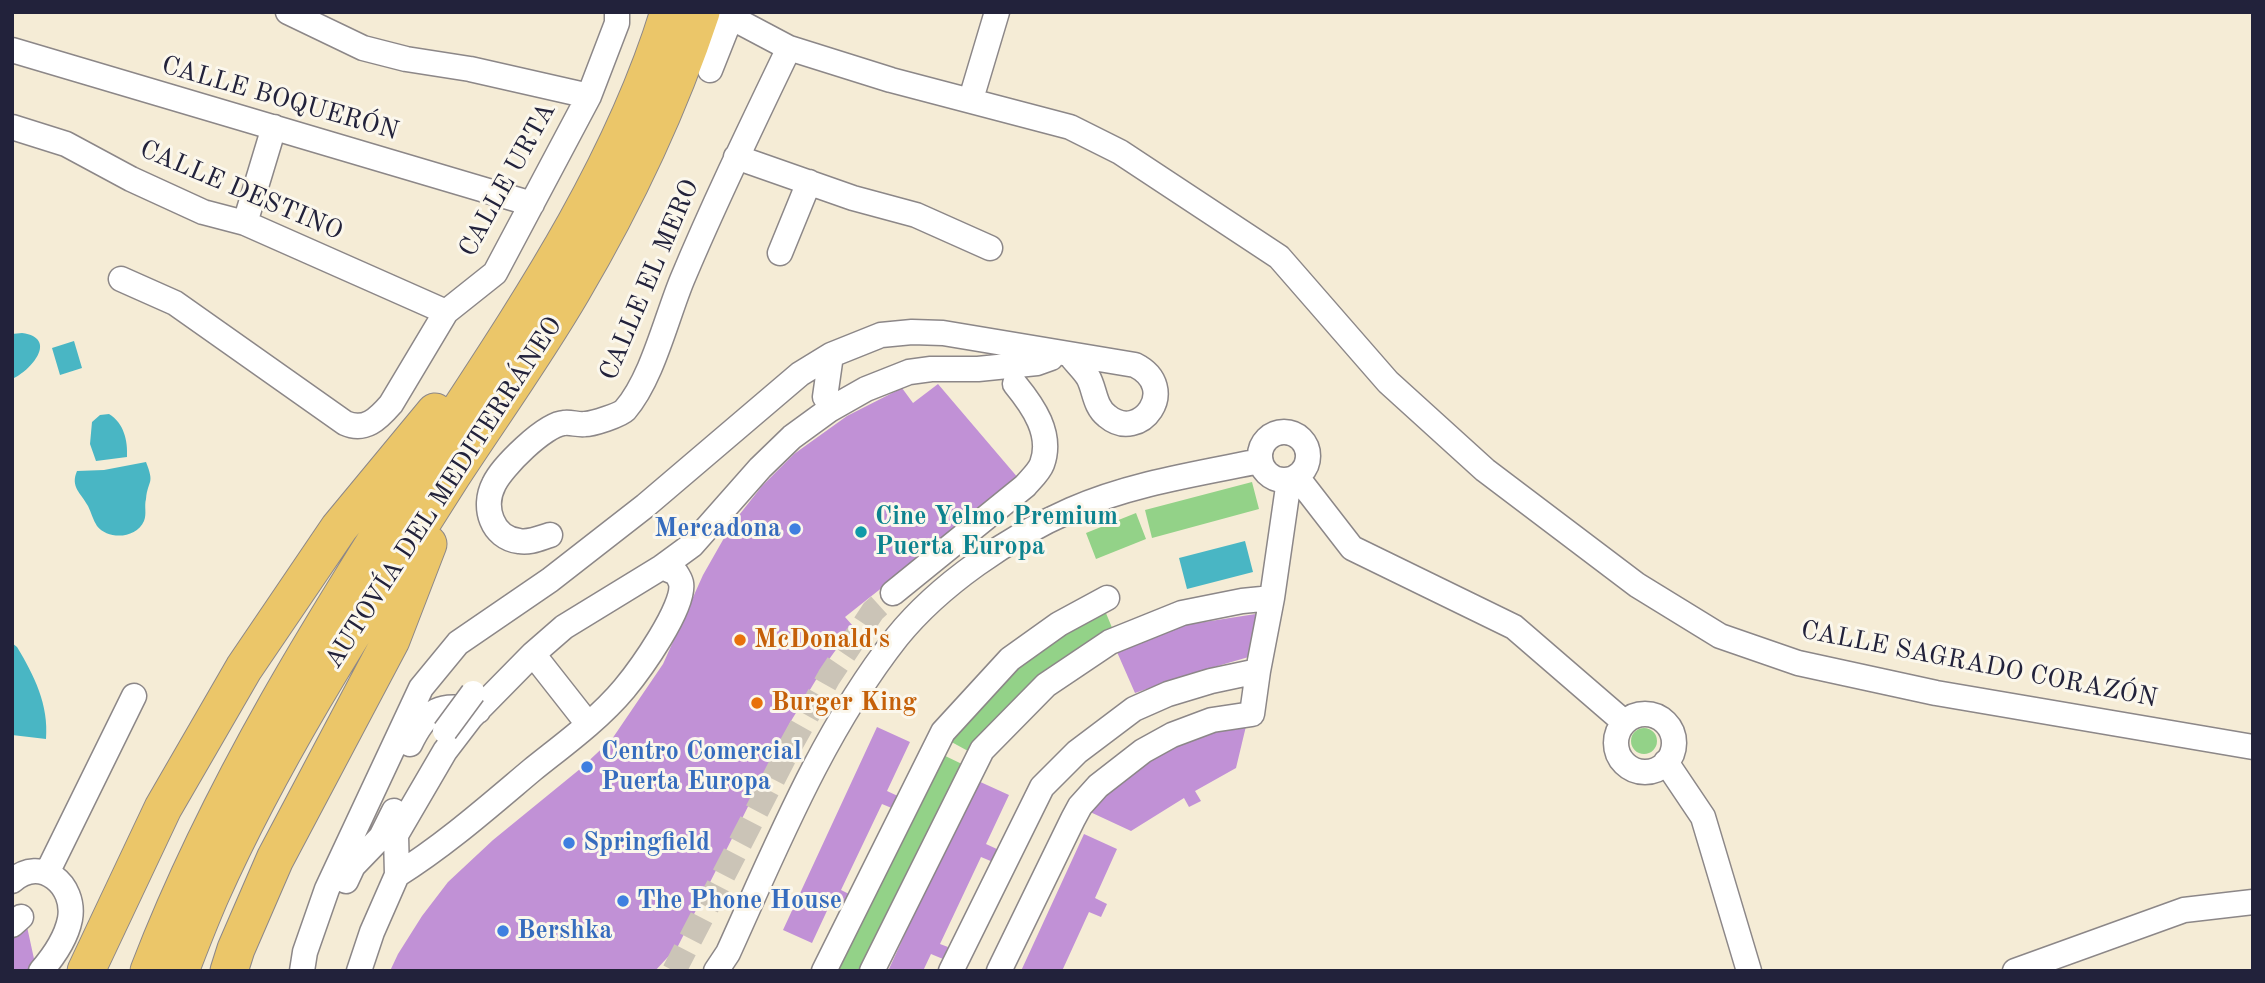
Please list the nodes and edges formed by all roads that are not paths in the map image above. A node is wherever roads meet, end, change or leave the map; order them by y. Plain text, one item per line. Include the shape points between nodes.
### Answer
1 (288, 12) edge
2 (617, 12) edge
3 (669, 12) edge
4 (998, 12) edge
5 (721, 13) edge
6 (789, 48) junction
7 (12, 50) edge
8 (710, 70) dead end
9 (589, 96) junction
10 (971, 99) junction
11 (12, 127) edge
12 (274, 127) junction
13 (736, 157) junction
14 (809, 183) junction
15 (532, 204) junction
16 (245, 223) junction
17 (990, 248) dead end
18 (780, 253) dead end
19 (121, 279) dead end
20 (446, 312) junction
21 (974, 339) junction
22 (500, 348) junction
23 (831, 355) junction
24 (927, 358) dead end
25 (1015, 384) dead end
26 (825, 397) dead end
27 (1260, 461) junction
28 (1293, 478) junction
29 (450, 479) junction
30 (550, 535) dead end
31 (662, 567) junction
32 (893, 593) tunnel mouth
33 (1107, 598) dead end
34 (1272, 598) junction
35 (533, 654) junction
36 (1258, 671) junction
37 (134, 696) dead end
38 (476, 702) junction
39 (1624, 722) junction
40 (588, 724) junction
41 (2253, 747) edge
42 (1667, 762) junction
43 (366, 809) junction
44 (396, 835) junction
45 (429, 855) junction
46 (47, 873) junction
47 (397, 875) junction
48 (12, 881) edge
49 (2253, 902) edge
50 (41, 971) edge
51 (86, 971) edge
52 (149, 971) edge
53 (180, 971) edge
54 (229, 971) edge
55 (302, 971) edge
56 (314, 971) edge
57 (359, 971) edge
58 (716, 971) edge
59 (824, 971) edge
60 (872, 971) edge
61 (951, 971) edge
62 (999, 971) edge
63 (1749, 971) edge
64 (2015, 971) edge

1 - 9 street via 363,48
2 - 9 street, CALLE URTA
3 - 22 highway, AUTOVÍA DEL MEDITERRÁNEO via 607,164
4 - 10 street
5 - 6 street, CALLE SAGRADO CORAZÓN
5 - 8 street
5 - 29 highway, AUTOVÍA DEL MEDITERRÁNEO via 571,293
6 - 10 street, CALLE SAGRADO CORAZÓN
6 - 13 street, CALLE EL MERO
7 - 12 street, CALLE BOQUERÓN
9 - 15 street, CALLE URTA
10 - 41 street, CALLE SAGRADO CORAZÓN via 1070,127 1120,152 1279,257 1388,382 1485,470 1637,585 1720,636 1798,663 1936,693
11 - 16 street, CALLE DESTINO via 66,144 204,212
12 - 15 street, CALLE BOQUERÓN
12 - 16 street
13 - 14 street
13 - 30 street, CALLE EL MERO via 643,382 623,412 587,424 562,422 510,461 493,485 489,513 500,533 521,542
14 - 17 street via 916,215
14 - 18 street
15 - 20 street, CALLE URTA via 495,273
16 - 20 street, CALLE DESTINO
19 - 20 street, CALLE URTA via 175,303 355,427 380,417 391,404
21 - 23 street via 943,333 881,335
21 - 24 street
21 - 31 street via 1066,354 1037,363 909,372 866,389 792,437 692,545
22 - 51 highway via 461,381 339,528 244,667 163,808
22 - 52 highway, AUTOVÍA DEL MEDITERRÁNEO via 288,684 209,832
23 - 26 street
23 - 43 street via 800,374 550,580 458,643 421,688
25 - 32 street via 1034,408 1045,438 1042,465 1025,486
27 - 28 street via 1267,474 1282,480
27 - 28 street via 1267,439 1282,432 1297,436 1308,456 1303,471
27 - 58 street via 1163,481 1071,510 1009,542 953,581 899,635 852,699
28 - 34 street
28 - 39 street via 1352,548 1514,627
29 - 53 highway, AUTOVÍA DEL MEDITERRÁNEO via 323,683 260,796 210,895
29 - 54 highway via 391,640 275,859
31 - 35 street via 564,627
31 - 40 street via 676,573 681,584 671,619 624,689
33 - 59 street via 1059,624 1010,659 943,732
34 - 36 street
34 - 60 street via 1182,613 1110,642 1046,685 982,750
35 - 38 street via 501,685 484,686
35 - 40 street
36 - 61 street via 1168,694 1134,709 1077,752 1042,787
36 - 62 street via 1252,714 1212,720 1172,735 1113,772 1080,806
37 - 46 street
38 - 43 street via 427,716 384,798
38 - 44 street
38 - 56 street, bridge via 445,731 413,776 381,837 353,866
39 - 42 street via 1642,714 1668,725 1673,738
39 - 42 street via 1616,748 1625,764 1650,772
40 - 45 street
42 - 63 street via 1703,817
43 - 55 street via 327,889
44 - 45 street via 419,855
44 - 47 street
45 - 47 street
46 - 48 street via 27,872
46 - 50 street via 63,885 71,905 64,938
47 - 57 street
49 - 64 street via 2184,911

